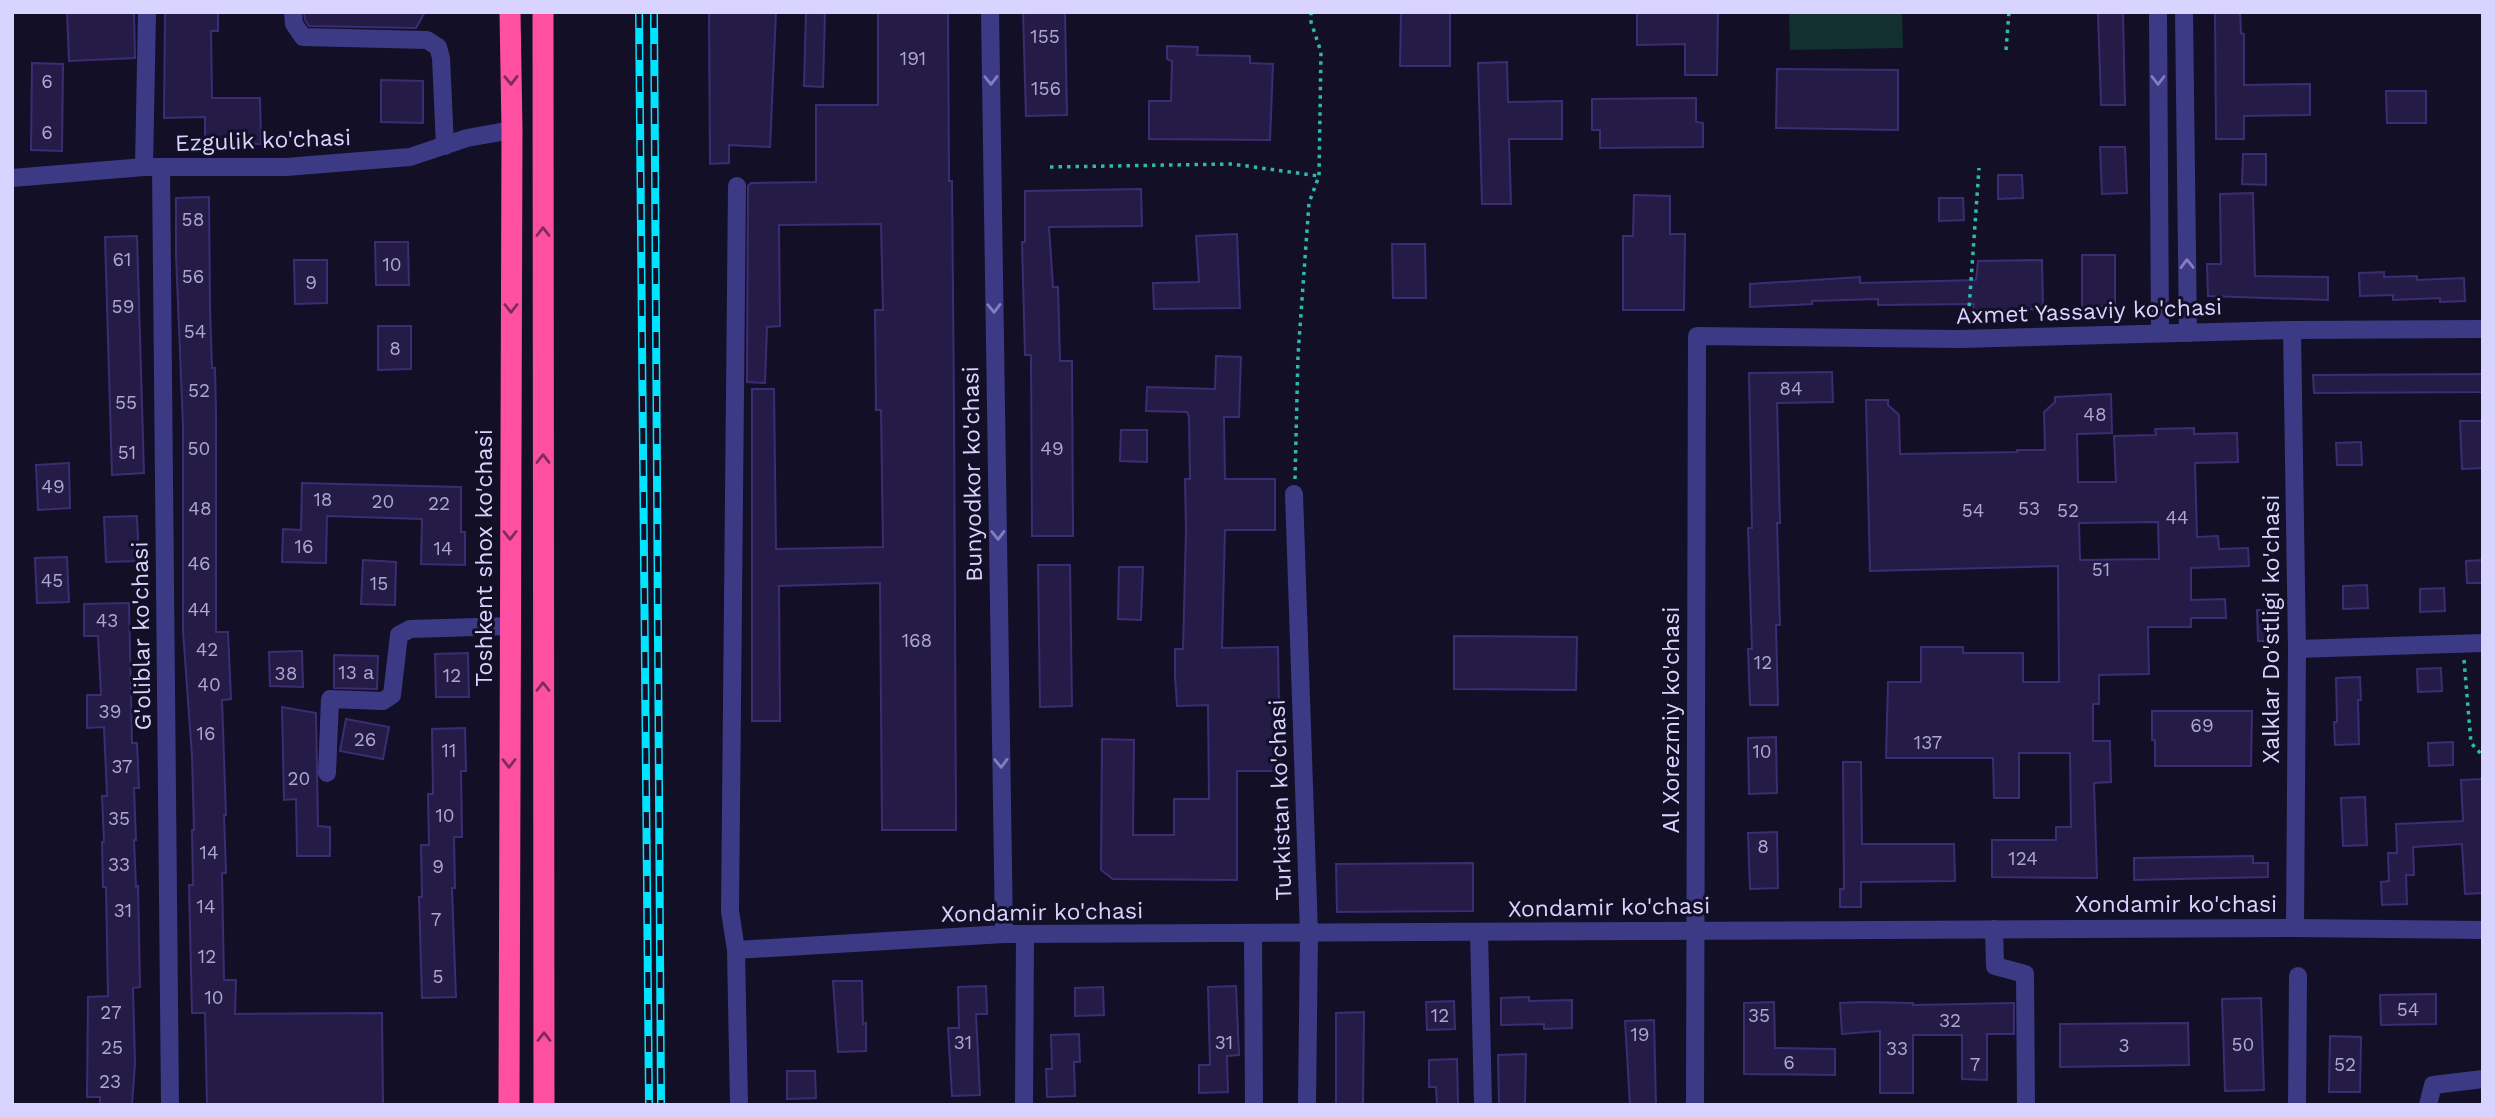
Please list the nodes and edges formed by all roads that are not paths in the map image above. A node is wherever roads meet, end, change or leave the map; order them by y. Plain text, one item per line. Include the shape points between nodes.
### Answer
1 (147, 12) edge
2 (293, 12) edge
3 (510, 12) edge
4 (543, 12) edge
5 (989, 12) edge
6 (2158, 12) edge
7 (2184, 12) edge
8 (512, 130) junction
9 (445, 146) junction
10 (153, 167) junction
11 (12, 178) edge
12 (737, 186) dead end
13 (2483, 329) edge
14 (2292, 330) junction
15 (2188, 332) junction
16 (2160, 333) junction
17 (1697, 336) joint
18 (1294, 494) road end
19 (509, 626) junction
20 (2483, 643) edge
21 (2297, 649) junction
22 (327, 773) dead end
23 (2295, 928) junction
24 (1994, 929) junction
25 (1694, 930) junction
26 (2483, 930) edge
27 (1479, 932) junction
28 (1253, 933) junction
29 (1309, 933) junction
30 (1004, 934) junction
31 (1025, 935) junction
32 (736, 950) junction
33 (2298, 976) dead end
34 (2483, 1079) edge
35 (170, 1105) edge
36 (509, 1105) edge
37 (544, 1105) edge
38 (739, 1105) edge
39 (1024, 1105) edge
40 (1254, 1105) edge
41 (1307, 1105) edge
42 (1483, 1105) edge
43 (1695, 1105) edge
44 (2026, 1105) edge
45 (2297, 1105) edge
46 (2428, 1105) edge

1 - 10 street, G'oliblar ko'chasi
2 - 9 street via 294,24 303,37 427,40 438,47
3 -> 8 highway, Toshkent shox ko'chasi
37 -> 4 highway
5 -> 30 street, Bunyodkor ko'chasi
6 -> 16 street
15 -> 7 street
8 - 9 street, Ezgulik ko'chasi
8 -> 19 highway, Toshkent shox ko'chasi
9 - 10 street, Ezgulik ko'chasi via 410,157 286,167
10 - 11 street, Ezgulik ko'chasi
10 - 35 street, G'oliblar ko'chasi
12 - 32 street via 730,911
13 - 14 street, Axmet Yassaviy ko'chasi
14 - 15 street, Axmet Yassaviy ko'chasi
14 - 21 street, Xalklar Do'stligi ko'chasi
15 - 16 street, Axmet Yassaviy ko'chasi
16 - 17 street, Axmet Yassaviy ko'chasi via 1966,339
17 - 25 street, Al Xorezmiy ko'chasi
18 - 29 street, Turkistan ko'chasi
19 - 22 street via 410,629 399,635 392,695 383,701 330,699
19 -> 36 highway, Toshkent shox ko'chasi
20 - 21 street
21 - 23 street, Xalklar Do'stligi ko'chasi
23 - 24 street, Xondamir ko'chasi
23 - 26 street, Xondamir ko'chasi
24 - 25 street, Xondamir ko'chasi
24 - 44 street via 1995,966 2025,974
25 - 27 street, Xondamir ko'chasi
25 - 43 street, Al Xorezmiy ko'chasi
27 - 29 street, Xondamir ko'chasi
27 - 42 street
28 - 29 street, Xondamir ko'chasi
28 - 31 street, Xondamir ko'chasi
28 - 40 street
29 - 41 street, Turkistan ko'chasi
30 - 31 street, Xondamir ko'chasi
30 - 32 street, Xondamir ko'chasi
31 - 39 street
32 - 38 street
33 - 45 street
34 - 46 street via 2433,1085

